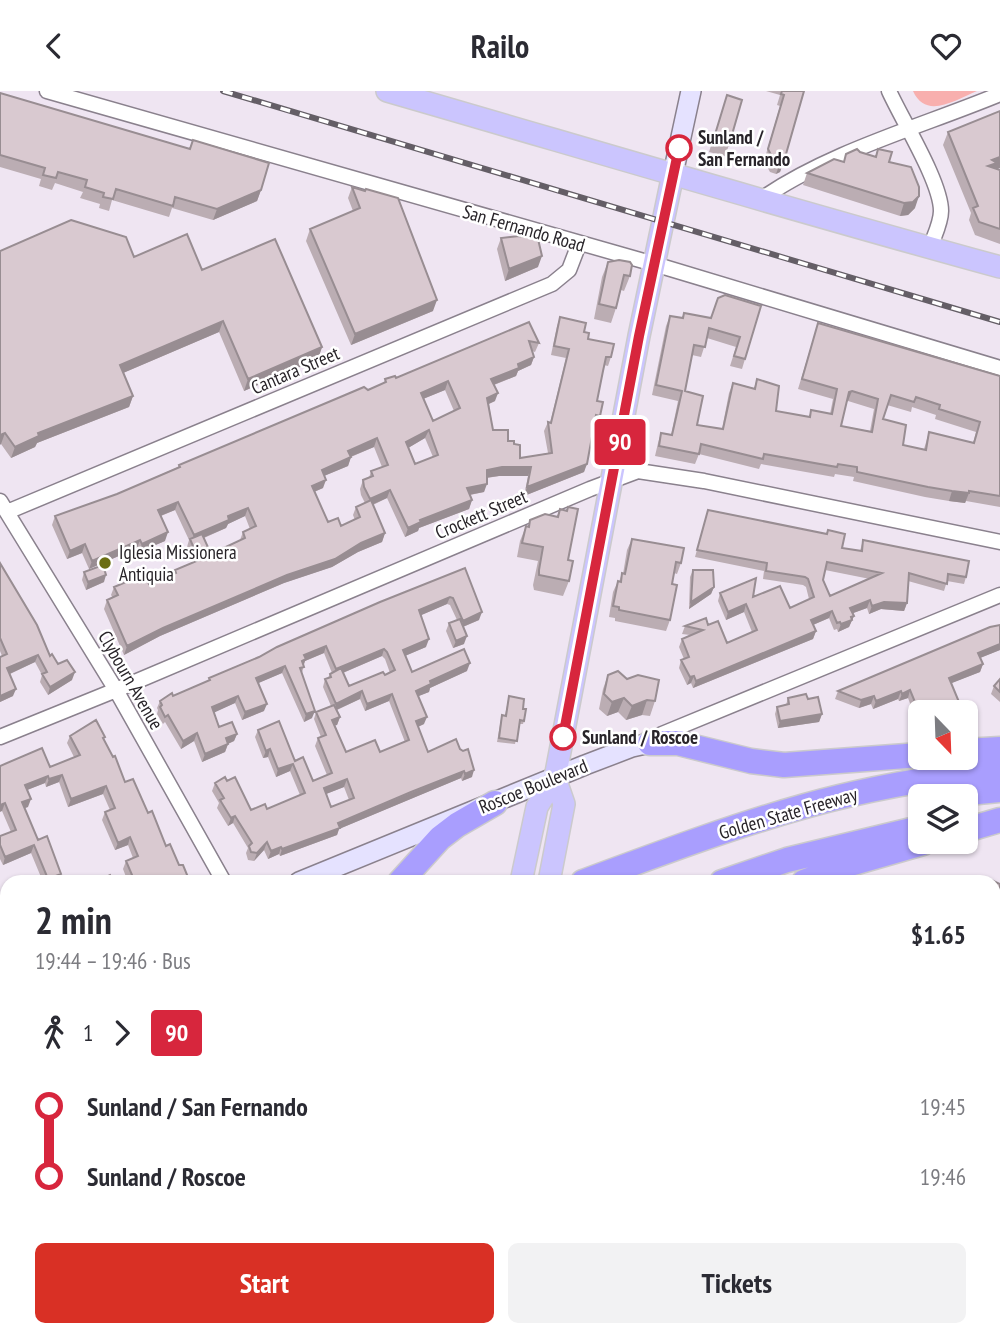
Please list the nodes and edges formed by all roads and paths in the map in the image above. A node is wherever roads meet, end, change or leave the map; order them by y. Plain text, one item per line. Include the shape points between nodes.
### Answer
1 (47, 91) edge
2 (387, 91) edge
3 (691, 91) edge
4 (889, 91) edge
5 (1000, 94) edge
6 (438, 98) edge
7 (907, 129) junction
8 (673, 174) junction
9 (760, 200) junction
10 (579, 244) junction
11 (930, 248) junction
12 (654, 264) junction
13 (1000, 267) edge
14 (1000, 367) edge
15 (614, 479) junction
16 (4, 506) edge
17 (1000, 542) edge
18 (1000, 595) edge
19 (116, 690) junction
20 (0, 737) edge
21 (650, 743) junction
22 (1000, 749) edge
23 (978, 750) edge
24 (908, 756) edge
25 (1000, 769) edge
26 (941, 776) junction
27 (555, 778) junction
28 (1000, 790) edge
29 (495, 803) junction
30 (1000, 818) edge
31 (978, 820) edge
32 (978, 826) edge
33 (908, 831) edge
34 (908, 847) edge
35 (220, 875) edge
36 (316, 875) edge
37 (406, 875) edge
38 (522, 875) edge
39 (549, 875) edge
40 (602, 875) edge
41 (743, 875) edge
42 (822, 875) edge

1 - 10 street, San Fernando Road
2 - 6 main road
3 - 8 main road
4 - 7 street
5 - 7 street
6 - 8 main road
7 - 9 street via 788,180
7 - 11 street via 940,201
8 - 9 main road
8 - 12 main road
9 - 11 main road
10 - 12 street, San Fernando Road
10 - 16 street, Cantara Street via 569,270 552,284
11 - 13 main road
12 - 14 street, San Fernando Road
12 - 15 main road
15 - 17 street, Crockett Street via 638,471 704,481
15 - 19 street, Crockett Street
15 - 27 main road
16 - 19 street, Clybourn Avenue
18 - 21 street, Roscoe Boulevard via 662,734
19 - 20 street, Crockett Street
19 - 35 street, Clybourn Avenue
21 - 24 highway via 678,743 784,765
21 - 27 main road, Roscoe Boulevard
22 - 23 highway
25 - 26 highway, Golden State Freeway
26 - 28 highway via 978,792
26 - 40 highway, Golden State Freeway via 806,805
27 - 29 main road, Roscoe Boulevard
27 - 38 main road via 537,807
27 - 39 main road via 564,804
29 - 36 main road, Roscoe Boulevard
29 - 37 highway via 440,838
30 - 31 highway
30 - 32 highway
33 - 41 highway
34 - 42 highway

